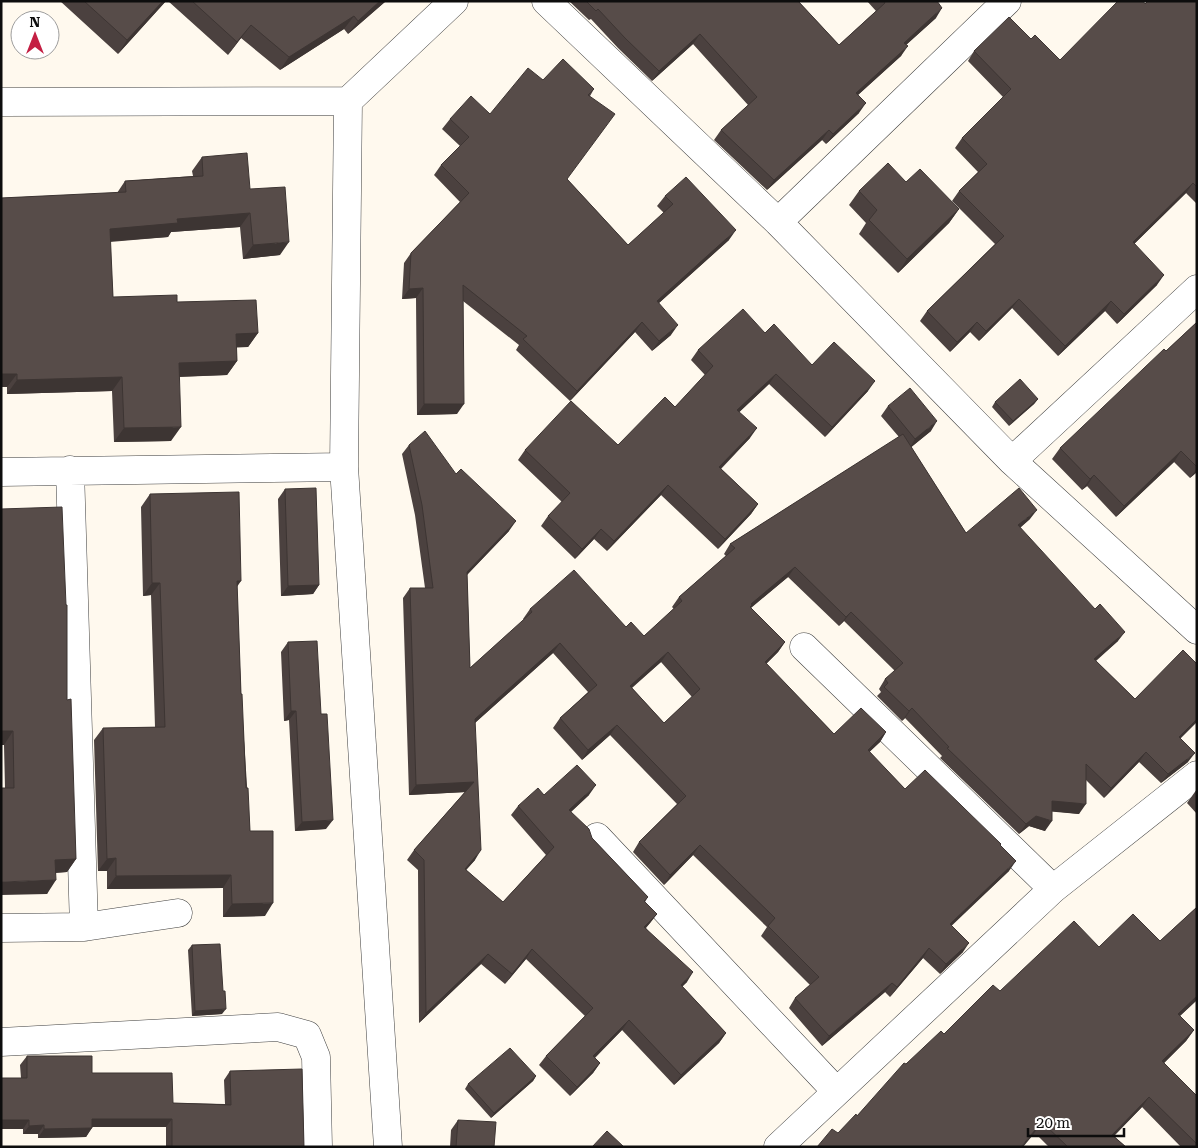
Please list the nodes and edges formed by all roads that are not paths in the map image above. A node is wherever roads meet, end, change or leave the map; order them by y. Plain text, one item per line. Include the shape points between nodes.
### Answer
1 (454, 1) edge
2 (546, 1) edge
3 (1007, 1) edge
4 (348, 100) junction
5 (1, 102) edge
6 (778, 222) junction
7 (1197, 289) edge
8 (1012, 461) junction
9 (344, 467) junction
10 (70, 470) junction
11 (1, 472) edge
12 (1197, 630) edge
13 (804, 647) dead end
14 (1197, 775) edge
15 (597, 837) dead end
16 (1053, 889) junction
17 (178, 913) dead end
18 (84, 927) junction
19 (1, 928) edge
20 (1, 1042) edge
21 (836, 1091) junction
22 (318, 1147) edge
23 (388, 1147) edge
24 (778, 1147) edge

1 - 4 street
2 - 6 street
3 - 6 street
4 - 5 street
4 - 9 street
6 - 8 street
7 - 8 street
8 - 12 street
9 - 10 street
9 - 23 street
10 - 11 street
10 - 18 street
13 - 16 street
14 - 16 street
15 - 21 street
16 - 21 street
17 - 18 street
18 - 19 street
20 - 22 street via 278,1027 307,1035 316,1056
21 - 24 street

